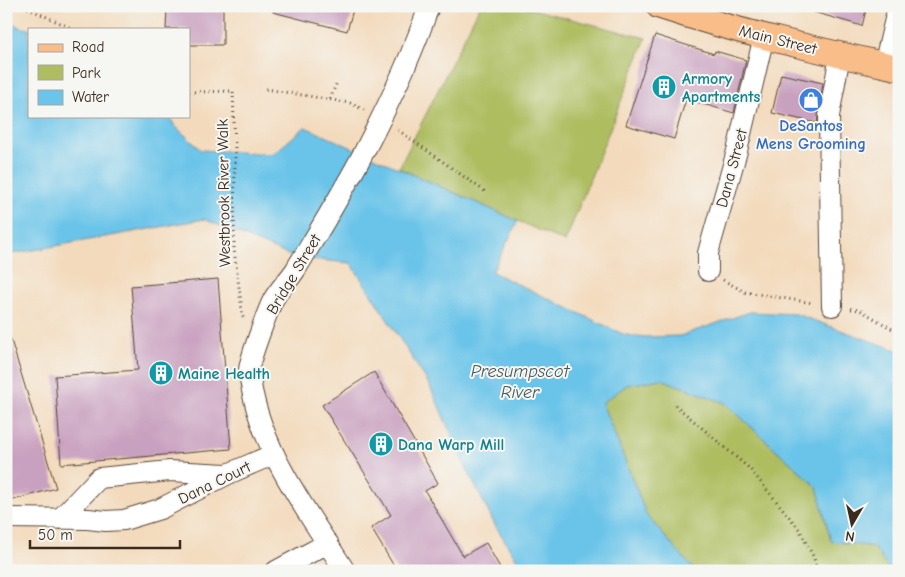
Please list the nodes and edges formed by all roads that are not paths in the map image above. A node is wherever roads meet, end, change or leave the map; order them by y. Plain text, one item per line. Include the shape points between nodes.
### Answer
1 (429, 6) edge
2 (659, 6) edge
3 (692, 11) edge
4 (899, 16) edge
5 (764, 36) junction
6 (840, 55) junction
7 (891, 66) edge
8 (708, 271) road end
9 (832, 306) dead end
10 (274, 454) junction
11 (228, 474) junction
12 (6, 518) edge
13 (60, 519) junction
14 (328, 543) junction
15 (276, 571) edge
16 (345, 571) edge

1 - 10 street, Bridge Street via 416,44 366,148 294,272 274,299 249,369 259,417
2 - 3 main road, Main Street
3 - 5 main road, Main Street
4 - 7 street via 896,15
5 - 6 main road, Main Street
5 - 8 street, Dana Street via 708,253
6 - 7 main road, Main Street
6 - 9 street via 829,116
10 - 11 street, Dana Court
10 - 14 street, Bridge Street
11 - 13 street, Dana Court via 160,509 124,520
11 - 13 street via 170,471 99,478
12 - 13 street, Dana Court
14 - 15 street
14 - 16 street, Bridge Street

